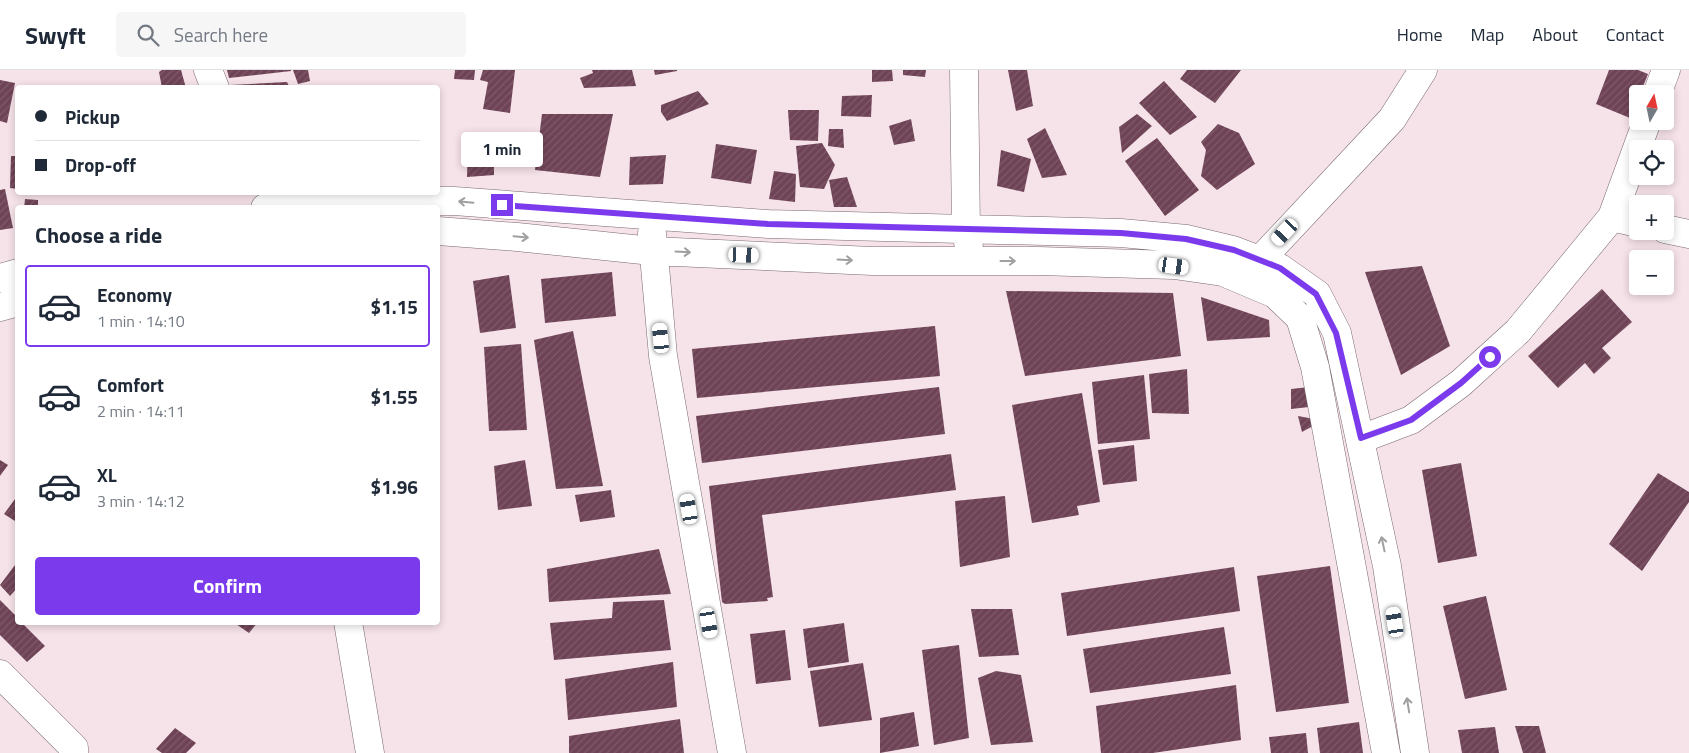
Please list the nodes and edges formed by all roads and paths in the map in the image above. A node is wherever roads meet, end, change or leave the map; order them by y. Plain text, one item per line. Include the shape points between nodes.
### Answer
1 (208, 70) edge
2 (964, 70) edge
3 (1423, 70) edge
4 (1666, 70) edge
5 (214, 85) edge
6 (1660, 85) edge
7 (1645, 130) edge
8 (290, 205) edge
9 (652, 217) junction
10 (1625, 220) edge
11 (966, 230) junction
12 (1674, 230) edge
13 (440, 231) edge
14 (1689, 234) edge
15 (652, 251) junction
16 (971, 261) junction
17 (1250, 270) junction
18 (15, 274) edge
19 (0, 278) edge
20 (15, 303) edge
21 (0, 307) edge
22 (1361, 438) junction
23 (349, 625) edge
24 (0, 674) edge
25 (74, 753) edge
26 (370, 753) edge
27 (732, 753) edge
28 (1386, 753) edge
29 (1415, 753) edge

1 - 5 street
2 - 11 street
3 - 17 street via 1392,119
4 - 6 street
7 - 10 street
9 -> 8 street via 454,201 339,201
9 - 11 street
9 - 15 street
10 - 22 street via 1518,331 1461,383 1411,420
11 - 16 street
11 - 17 street via 1121,233 1186,239 1234,250
12 - 14 street
13 -> 15 street
15 -> 16 street via 872,261
15 - 27 street via 663,356
16 -> 17 street via 1174,266 1223,272
17 - 22 street via 1280,268 1316,294 1336,333
17 - 28 street via 1300,318 1308,342
18 - 19 street
20 - 21 street
29 -> 22 street via 1387,566
23 - 26 street
24 - 25 street via 74,748

